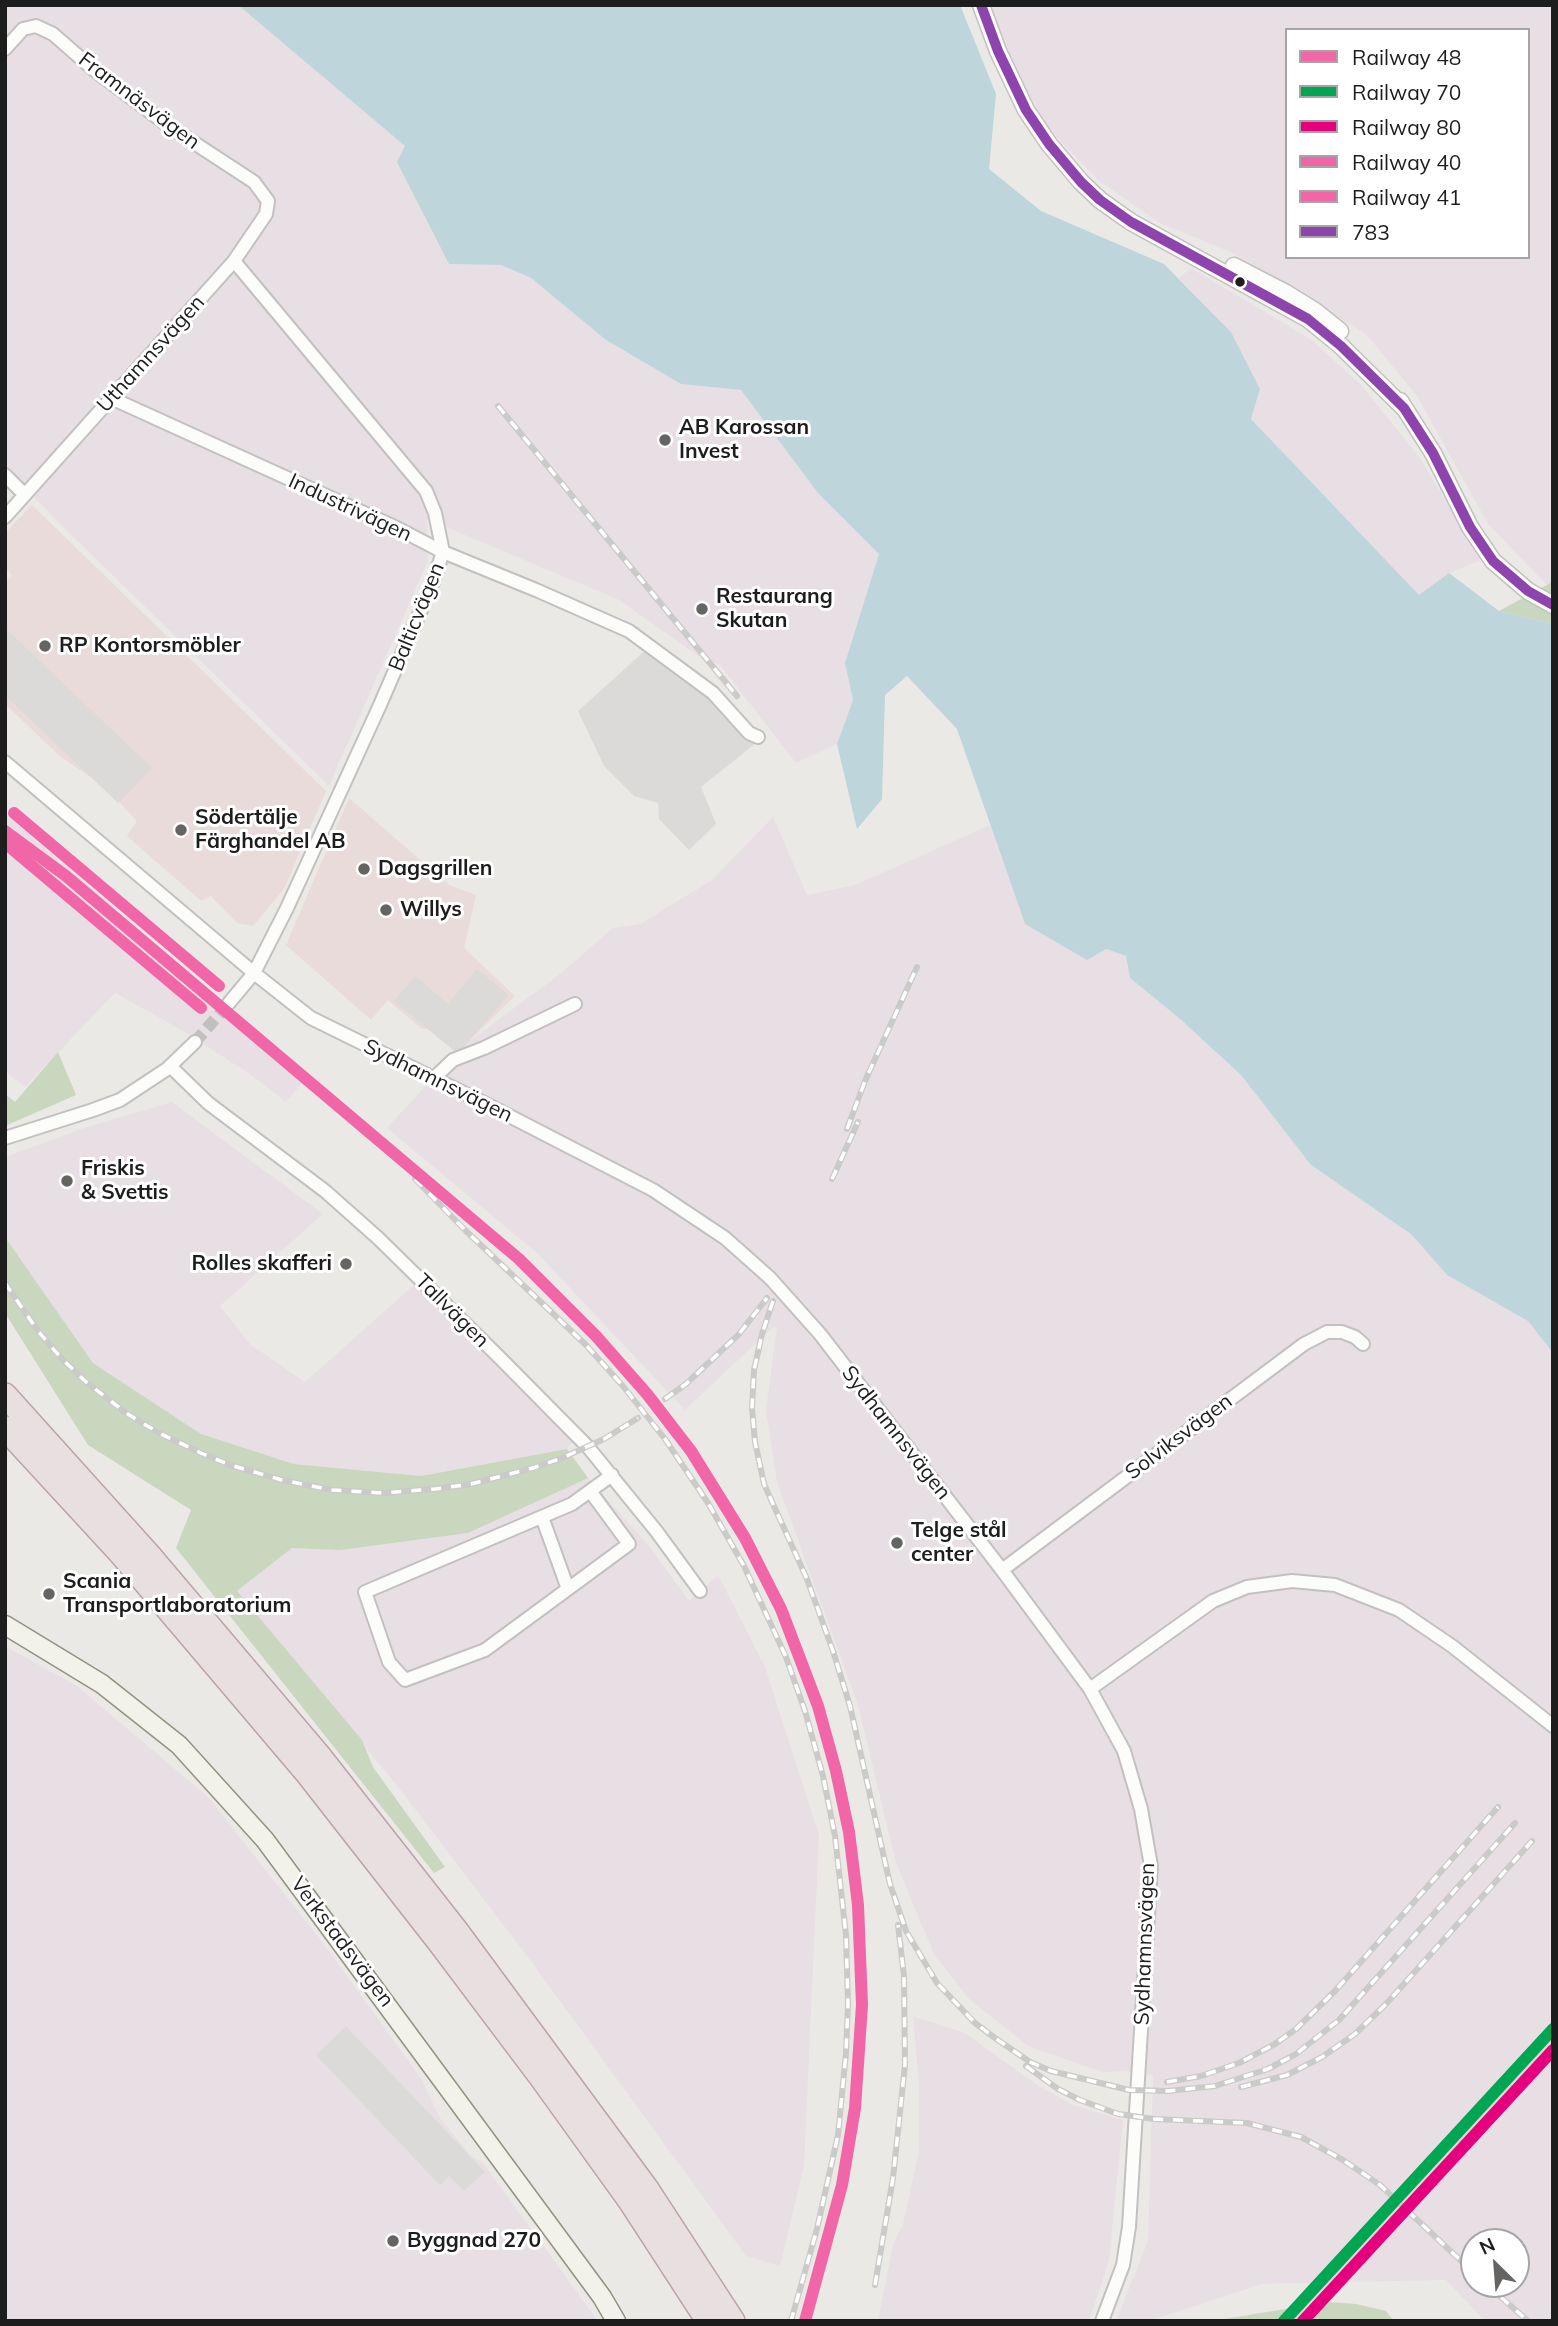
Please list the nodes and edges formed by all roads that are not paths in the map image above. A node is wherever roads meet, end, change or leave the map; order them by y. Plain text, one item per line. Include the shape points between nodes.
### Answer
1 (981, 5) edge
2 (5, 49) edge
3 (254, 183) joint
4 (234, 261) junction
5 (111, 398) junction
6 (5, 475) edge
7 (24, 494) junction
8 (5, 517) edge
9 (443, 552) junction
10 (1553, 605) edge
11 (758, 737) dead end
12 (5, 762) edge
13 (254, 973) junction
14 (229, 1003) tunnel mouth
15 (575, 1004) dead end
16 (195, 1042) tunnel mouth
17 (170, 1066) junction
18 (434, 1078) junction
19 (5, 1138) edge
20 (1363, 1344) dead end
21 (5, 1395) edge
22 (5, 1428) edge
23 (612, 1475) junction
24 (590, 1491) junction
25 (542, 1517) junction
26 (1002, 1570) junction
27 (568, 1589) junction
28 (700, 1591) dead end
29 (5, 1625) edge
30 (1090, 1689) junction
31 (1553, 1726) edge
32 (616, 2321) edge
33 (708, 2321) edge
34 (733, 2321) edge
35 (1102, 2321) edge

1 - 10 street via 1016,92 1044,137 1082,182 1131,222 1255,276 1315,311 1348,338 1380,372 1404,408 1493,561
2 - 3 street, Framnäsvägen via 23,29 36,26 53,34 173,129
3 - 4 street, Uthamnsvägen via 268,201 266,214
4 - 5 street, Uthamnsvägen
4 - 9 street, Balticvägen via 426,491
5 - 7 street, Uthamnsvägen
5 - 9 street, Industrivägen
6 - 7 street
7 - 8 street, Uthamnsvägen
9 - 11 street, Industrivägen via 629,631 713,693
9 - 13 street, Balticvägen via 334,808
12 - 13 street
13 - 14 street, Balticvägen
13 - 18 street, Sydhamnsvägen via 311,1018
15 - 18 street via 453,1060
16 - 17 street
17 - 19 street via 120,1100
17 - 23 street, Tallvägen via 208,1103 325,1191 378,1238
18 - 26 street, Sydhamnsvägen via 653,1190 725,1238 770,1278 820,1334
20 - 26 street, Solviksvägen via 1342,1332 1326,1332 1304,1344
21 - 34 highway via 149,1555 347,1790 563,2073 647,2189
22 - 33 highway via 122,1555 306,1772 540,2076 630,2201
23 - 24 street
23 - 28 street, Tallvägen
24 - 25 street
24 - 27 street via 629,1544
25 - 27 street
25 - 27 street via 365,1592 389,1662 405,1680 485,1650
26 - 30 street, Sydhamnsvägen
29 - 32 main road, Verkstadsvägen via 102,1684 179,1745 265,1840
30 - 31 street via 1213,1601 1247,1587 1292,1581 1335,1585 1399,1610
30 - 35 street, Sydhamnsvägen via 1124,1751 1152,1866 1129,2227 1123,2265

